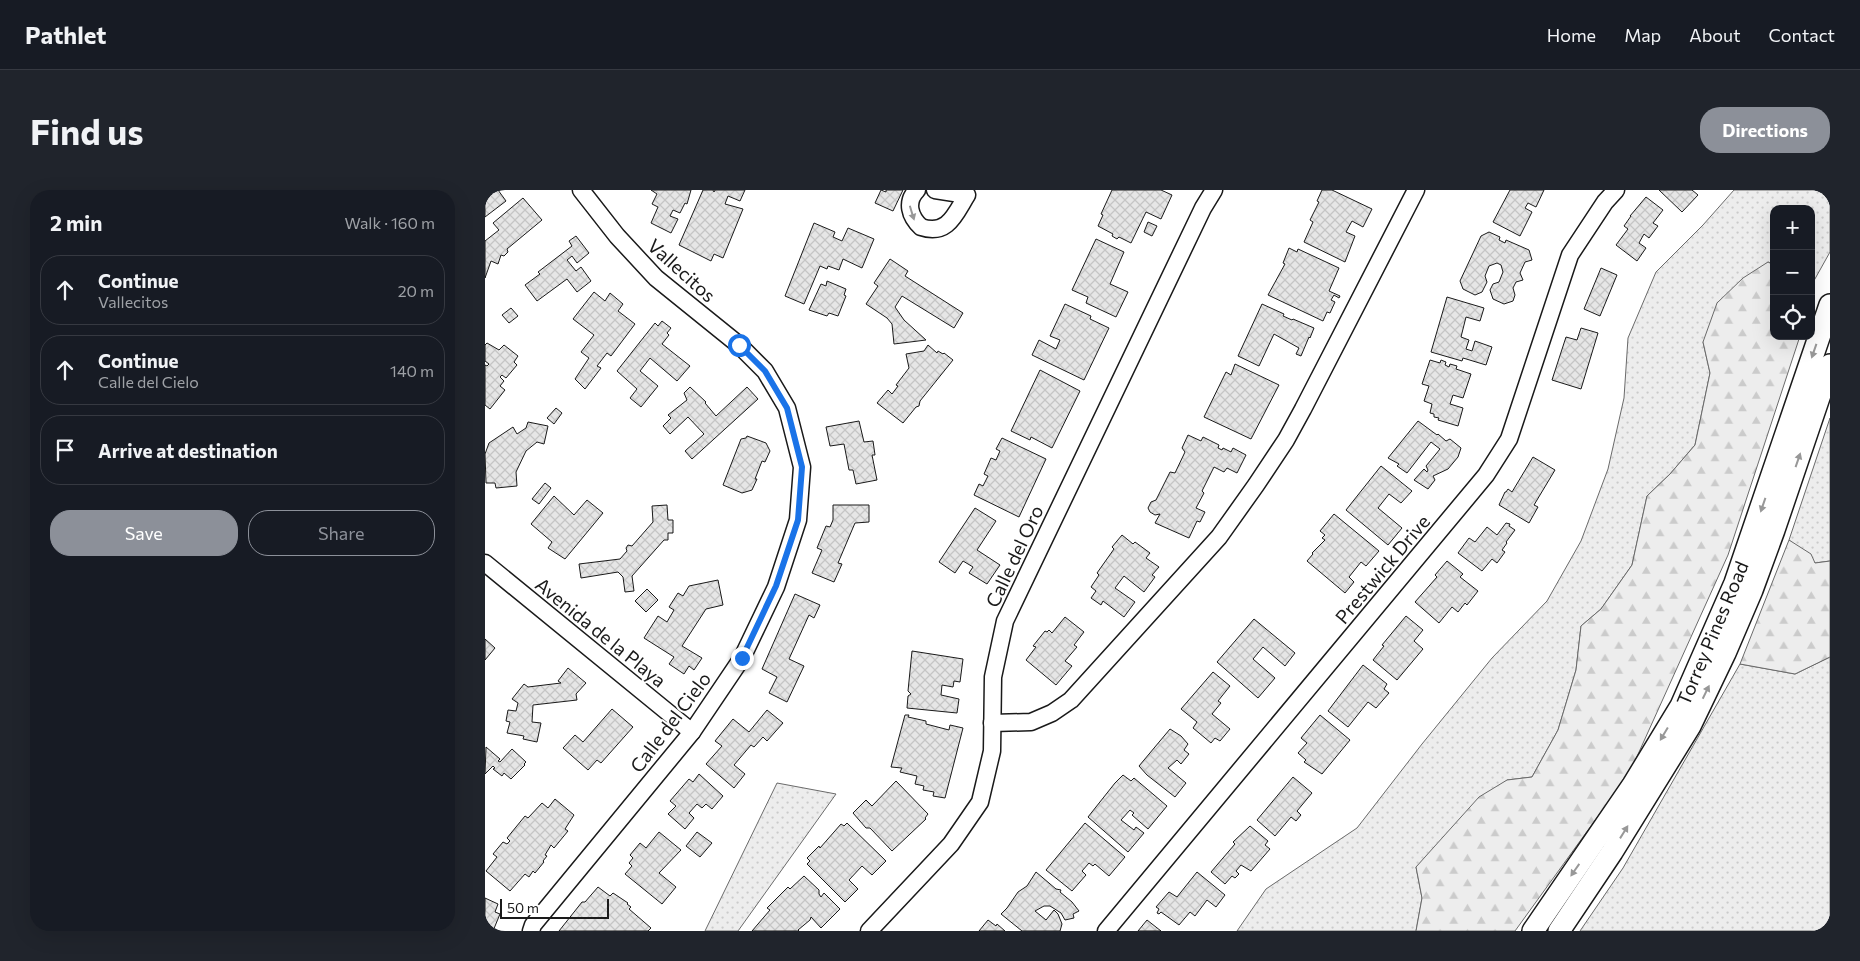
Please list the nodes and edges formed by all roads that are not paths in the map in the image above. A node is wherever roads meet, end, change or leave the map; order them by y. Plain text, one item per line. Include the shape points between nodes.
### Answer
1 (581, 190) edge
2 (917, 190) edge
3 (935, 190) edge
4 (1214, 190) edge
5 (1416, 190) edge
6 (1616, 190) edge
7 (970, 192) edge
8 (1830, 304) edge
9 (1830, 365) edge
10 (765, 371) joint
11 (485, 563) edge
12 (992, 723) junction
13 (693, 732) junction
14 (531, 931) edge
15 (869, 931) edge
16 (1106, 931) edge
17 (1533, 931) edge
18 (1559, 931) edge

1 - 10 street, Vallecitos via 656,278 739,345
2 -> 7 street via 909,207 911,215 921,227 929,229 950,222
3 - 7 street
4 - 12 street, Calle del Oro via 1005,621 993,677
5 - 12 street via 1287,440 1219,537 1071,700 1031,722
6 - 16 street, Prestwick Drive via 1570,255 1509,439 1487,475
8 -> 17 main road, Torrey Pines Road via 1735,583 1681,706 1633,785
18 -> 9 main road, Torrey Pines Road via 1690,726 1758,573
10 - 13 street, Calle del Cielo via 787,408 802,467 798,520 776,586 742,658
11 - 13 street, Avenida de la Playa
12 - 15 street, Calle del Oro via 992,751 980,802 951,844
13 - 14 street, Calle del Cielo

